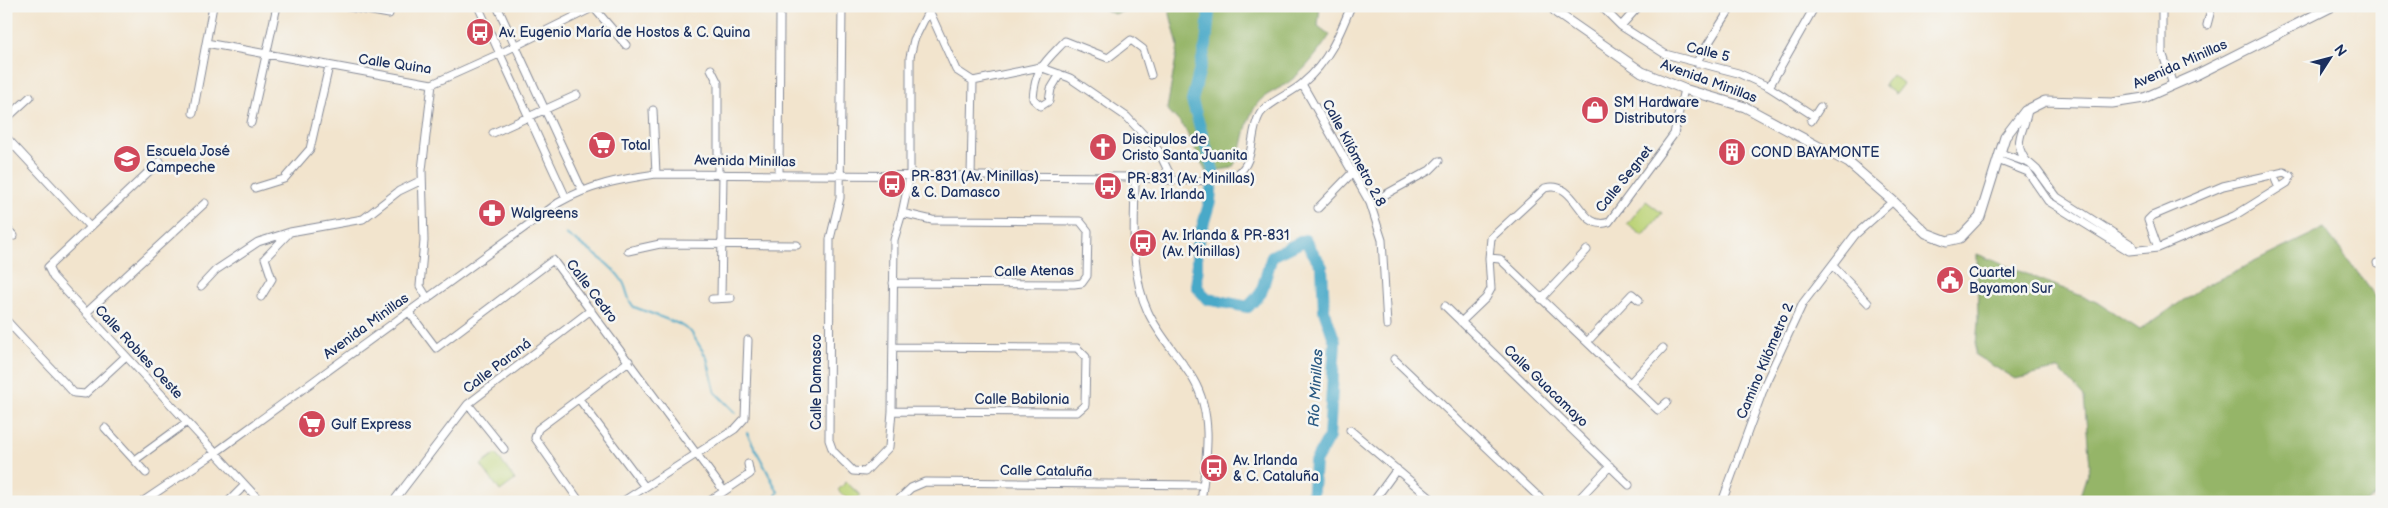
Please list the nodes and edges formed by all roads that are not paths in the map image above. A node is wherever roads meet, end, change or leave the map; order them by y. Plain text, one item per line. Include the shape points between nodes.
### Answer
1 (213, 6) edge
2 (277, 6) edge
3 (344, 6) edge
4 (478, 6) edge
5 (497, 6) edge
6 (842, 6) edge
7 (1351, 6) edge
8 (1551, 6) edge
9 (1601, 6) edge
10 (1639, 6) edge
11 (1732, 6) edge
12 (1816, 6) edge
13 (2162, 6) edge
14 (2212, 6) edge
15 (2333, 6) edge
16 (595, 7) edge
17 (928, 8) edge
18 (389, 14) dead end
19 (780, 15) dead end
20 (2207, 25) dead end
21 (1622, 26) junction
22 (206, 43) junction
23 (626, 45) dead end
24 (515, 47) junction
25 (499, 54) junction
26 (267, 55) junction
27 (1696, 63) junction
28 (329, 66) junction
29 (1040, 67) junction
30 (711, 69) dead end
31 (1060, 74) junction
32 (1151, 75) dead end
33 (972, 81) junction
34 (432, 84) junction
35 (1302, 84) junction
36 (2173, 85) junction
37 (1769, 87) junction
38 (1684, 90) junction
39 (577, 95) dead end
40 (30, 97) dead end
41 (1820, 107) dead end
42 (2028, 109) junction
43 (544, 110) junction
44 (653, 110) dead end
45 (193, 113) dead end
46 (529, 117) junction
47 (6, 119) edge
48 (251, 123) dead end
49 (493, 133) dead end
50 (6, 137) edge
51 (1999, 157) junction
52 (1439, 161) dead end
53 (160, 162) dead end
54 (2029, 163) junction
55 (1353, 172) junction
56 (656, 174) junction
57 (720, 174) junction
58 (2273, 174) junction
59 (779, 175) junction
60 (841, 175) junction
61 (910, 176) junction
62 (971, 176) junction
63 (1135, 177) junction
64 (422, 180) junction
65 (1173, 180) junction
66 (255, 188) dead end
67 (2279, 188) junction
68 (582, 190) junction
69 (566, 198) junction
70 (1893, 201) junction
71 (205, 203) dead end
72 (1370, 203) junction
73 (1318, 208) dead end
74 (902, 213) junction
75 (89, 226) junction
76 (6, 228) edge
77 (290, 232) junction
78 (14, 236) dead end
79 (722, 245) junction
80 (797, 245) dead end
81 (2158, 248) junction
82 (1587, 250) dead end
83 (2134, 250) junction
84 (628, 251) dead end
85 (1489, 258) junction
86 (1833, 266) junction
87 (893, 283) junction
88 (201, 286) dead end
89 (261, 297) dead end
90 (722, 298) junction
91 (731, 298) dead end
92 (428, 299) junction
93 (712, 299) dead end
94 (1541, 299) junction
95 (1639, 300) dead end
96 (1868, 303) dead end
97 (1445, 306) dead end
98 (591, 310) junction
99 (410, 312) junction
100 (86, 313) junction
101 (6, 320) edge
102 (1462, 322) junction
103 (1387, 324) dead end
104 (748, 340) dead end
105 (1586, 342) junction
106 (893, 347) junction
107 (1663, 348) dead end
108 (126, 356) junction
109 (1394, 358) dead end
110 (629, 361) junction
111 (1630, 383) junction
112 (579, 399) junction
113 (1667, 402) dead end
114 (468, 404) junction
115 (892, 411) junction
116 (186, 422) junction
117 (105, 428) dead end
118 (1350, 430) dead end
119 (504, 449) dead end
120 (215, 453) junction
121 (697, 453) junction
122 (135, 460) junction
123 (748, 464) dead end
124 (1610, 466) junction
125 (1397, 469) junction
126 (146, 473) dead end
127 (1629, 484) dead end
128 (245, 485) junction
129 (1203, 485) junction
130 (645, 487) junction
131 (724, 491) junction
132 (142, 502) edge
133 (228, 502) edge
134 (261, 502) edge
135 (393, 502) edge
136 (580, 502) edge
137 (622, 502) edge
138 (708, 502) edge
139 (896, 502) edge
140 (1200, 502) edge
141 (1373, 502) edge
142 (1435, 502) edge
143 (1544, 502) edge
144 (1576, 502) edge
145 (1722, 502) edge

1 - 22 street
2 - 26 street
3 - 18 street
4 - 25 street
5 - 24 street
6 - 60 street
7 - 35 street, Avenida Minillas via 1337,41 1321,66
8 - 38 main road, Avenida Minillas via 1642,72
9 - 21 street, Calle 5
10 - 21 street
11 - 27 street
12 - 37 street
13 - 36 street via 2162,52
14 - 20 street
15 - 36 main road, Avenida Minillas
16 - 23 street
16 - 24 street, Calle Quina
17 - 33 street via 956,70
17 - 61 street, Calle Damasco via 910,57
19 - 59 street
21 - 27 street, Calle 5 via 1665,54
22 - 26 street, Calle Quina
22 - 45 street
24 - 25 street, Calle Quina
24 - 43 street
25 - 34 street, Calle Quina
25 - 46 street
26 - 28 street, Calle Quina
26 - 48 street
27 - 37 street, Calle 5 via 1738,73
28 - 34 street, Calle Quina
28 - 66 street via 310,149 284,179
29 - 31 street
29 - 31 street via 1033,99 1041,106 1049,101 1051,89
29 - 32 street via 1065,41 1108,58 1132,40 1143,49
29 - 33 street
30 - 57 street via 718,84
31 - 65 street via 1127,117 1158,150
33 - 62 street
34 - 64 street
35 - 55 street, Calle Kilómetro 2.8
35 - 65 street, Avenida Minillas via 1261,112 1254,126 1248,160 1238,174 1226,178
36 - 42 main road, Avenida Minillas via 2144,98 2112,103 2045,101
37 - 41 street, Calle 5 via 1813,118
38 - 70 main road, Avenida Minillas via 1746,107 1849,164
38 - 85 street, Calle Segnet via 1674,134 1609,222 1592,222 1564,188 1555,185 1545,188 1491,238
39 - 43 street
40 - 47 street
42 - 51 main road, Avenida Minillas via 2005,137
42 - 54 street via 2019,140 2020,150
43 - 46 street
43 - 68 street
44 - 56 street
46 - 49 street
46 - 69 street
50 - 75 street
51 - 54 street
51 - 70 main road, Avenida Minillas via 1980,217 1960,238 1947,241 1926,233
51 - 83 street via 2032,176 2048,201 2129,251
52 - 72 street via 1430,170
53 - 75 street
54 - 83 street via 2053,194 2132,244
55 - 72 street, Calle Kilómetro 2.8
55 - 73 street
56 - 57 street, Avenida Minillas
56 - 68 street, Avenida Minillas via 614,180
57 - 59 street, Avenida Minillas
57 - 79 street
58 - 67 street
58 - 67 street via 2284,172 2290,176 2287,183
58 - 81 street via 2224,186 2152,216 2148,220
59 - 60 street, Avenida Minillas
60 - 61 street, Avenida Minillas
60 - 115 street, Calle Damasco via 840,198 830,239 829,440 833,450 853,471 865,472 889,447
61 - 62 street, Avenida Minillas
61 - 74 street, Calle Damasco
62 - 63 street, Avenida Minillas
63 - 65 street, Avenida Minillas
63 - 129 street via 1136,278 1148,313 1194,380 1203,403 1208,439
64 - 77 street via 398,191 363,218
64 - 92 street via 424,241 420,286
67 - 81 street via 2234,216
68 - 69 street, Avenida Minillas
69 - 92 street, Avenida Minillas
70 - 86 street, Camino Kilómetro 2 via 1855,235
71 - 100 street
72 - 103 street, Calle Kilómetro 2.8 via 1382,240
74 - 87 street, Calle Damasco via 894,240
74 - 87 street, Calle Atenas via 932,220 1080,221 1088,231 1087,276 1082,283 1074,284
75 - 100 street, Calle Robles Oeste via 48,267 53,277
76 - 78 street
77 - 88 street via 258,242 216,270
77 - 89 street via 265,258 272,279
79 - 80 street
79 - 84 street via 660,244
79 - 90 street
81 - 83 street
82 - 94 street
85 - 94 street via 1500,259
85 - 102 street, Calle Segnet via 1491,289
86 - 96 street
86 - 145 street, Camino Kilómetro 2 via 1803,303 1766,382
87 - 106 street, Calle Damasco
90 - 91 street
90 - 93 street
92 - 99 street, Avenida Minillas
94 - 105 street
95 - 105 street via 1632,294
97 - 102 street, Calle Guacamayo
98 - 99 street, Calle Cedro via 553,260 436,348
98 - 110 street, Calle Cedro
98 - 114 street, Calle Paraná
99 - 120 street, Avenida Minillas
100 - 108 street, Calle Robles Oeste
101 - 108 street via 74,393 85,394
102 - 124 street, Calle Guacamayo
104 - 121 street via 745,418 728,434
105 - 111 street
106 - 115 street, Calle Damasco
106 - 115 street, Calle Babilonia via 1077,348 1086,357 1086,391 1085,405 1077,412
107 - 111 street
108 - 116 street, Calle Robles Oeste
109 - 143 street
110 - 112 street
110 - 121 street, Calle Cedro
111 - 113 street via 1658,410
112 - 130 street
112 - 136 street via 538,430 535,438
114 - 119 street
114 - 135 street, Calle Paraná
116 - 120 street, Calle Robles Oeste
116 - 122 street
117 - 122 street
118 - 125 street
120 - 128 street, Calle Robles Oeste
120 - 132 street, Avenida Minillas
121 - 130 street
121 - 131 street, Calle Cedro
122 - 126 street
123 - 131 street via 750,474
124 - 127 street, Calle Guacamayo
124 - 144 street
125 - 141 street
125 - 142 street
128 - 133 street
128 - 134 street, Calle Robles Oeste
129 - 139 street, Calle Cataluña via 924,482 911,488
129 - 140 street
130 - 137 street
131 - 138 street

